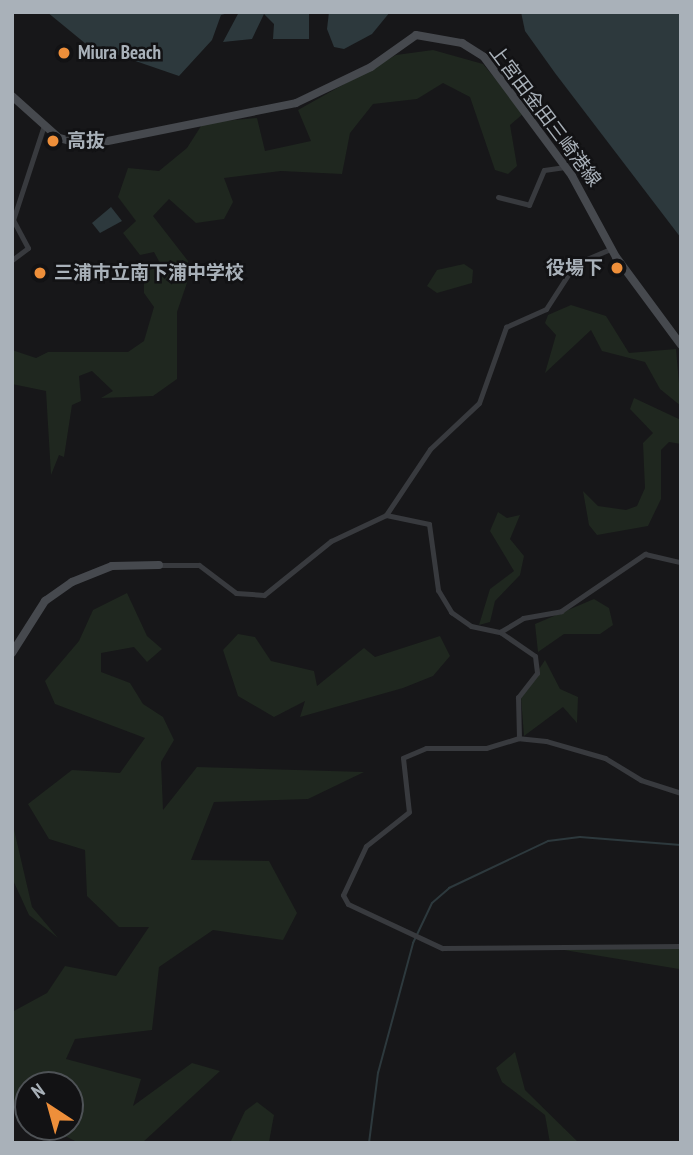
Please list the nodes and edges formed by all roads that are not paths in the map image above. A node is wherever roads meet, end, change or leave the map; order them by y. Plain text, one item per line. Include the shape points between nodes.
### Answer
1 (12, 96) edge
2 (44, 125) junction
3 (565, 167) junction
4 (498, 197) dead end
5 (611, 249) junction
6 (12, 260) edge
7 (681, 345) edge
8 (386, 514) junction
9 (681, 562) edge
10 (159, 565) joint
11 (500, 632) junction
12 (12, 653) edge
13 (519, 738) junction
14 (681, 793) edge
15 (681, 946) edge

1 - 2 main road, 上宮田金田三崎港線
2 - 3 main road, 上宮田金田三崎港線 via 59,138 88,145 272,110 313,97 371,66 404,39 426,34 478,51
2 - 6 street via 13,220 28,248
3 - 4 street via 544,170 529,205
3 - 5 main road, 上宮田金田三崎港線
5 - 7 main road, 上宮田金田三崎港線
5 - 8 street via 575,264 546,309 506,327 479,403 430,449
8 - 10 street via 331,541 264,595 236,593 199,565
8 - 11 street via 427,520 442,602 471,626
9 - 11 street via 645,554 561,611 523,618
10 - 12 main road via 112,566 72,582 39,609
11 - 13 street via 537,662 537,673 518,697
13 - 14 street via 605,758 640,780
13 - 15 street via 486,748 437,746 403,758 409,812 366,846 343,895 415,939 442,948

